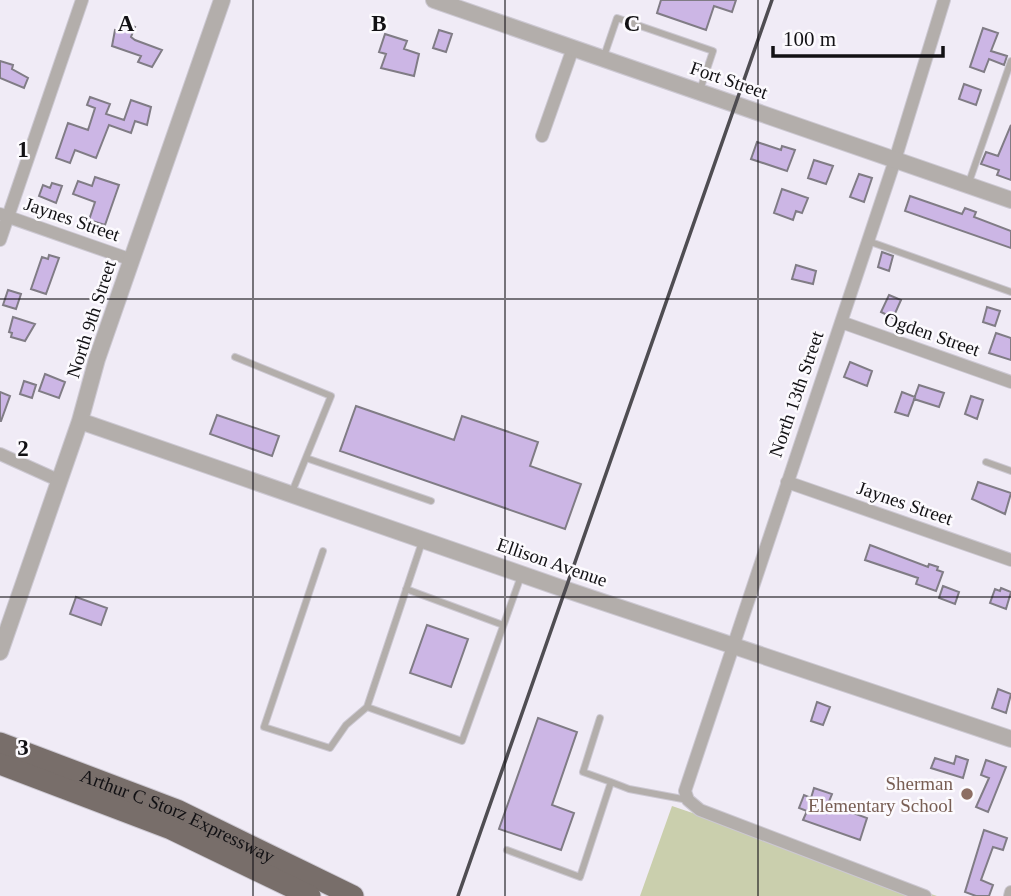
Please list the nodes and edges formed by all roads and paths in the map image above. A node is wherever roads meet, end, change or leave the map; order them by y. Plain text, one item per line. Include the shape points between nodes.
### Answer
1 (82, 0) edge
2 (222, 0) edge
3 (434, 0) edge
4 (944, 0) edge
5 (573, 48) junction
6 (603, 59) junction
7 (1011, 61) edge
8 (700, 92) junction
9 (542, 136) dead end
10 (895, 160) junction
11 (968, 185) junction
12 (1011, 200) edge
13 (4, 215) edge
14 (0, 240) edge
15 (867, 240) junction
16 (132, 260) junction
17 (1011, 292) edge
18 (841, 322) junction
19 (235, 357) dead end
20 (1011, 382) edge
21 (80, 421) junction
22 (0, 454) edge
23 (306, 458) junction
24 (986, 462) dead end
25 (1011, 471) edge
26 (60, 481) junction
27 (787, 482) junction
28 (291, 494) junction
29 (431, 501) dead end
30 (422, 540) junction
31 (323, 551) dead end
32 (1011, 560) edge
33 (522, 575) junction
34 (406, 589) junction
35 (503, 625) junction
36 (732, 644) junction
37 (0, 652) edge
38 (367, 707) junction
39 (600, 718) dead end
40 (1011, 740) edge
41 (0, 743) edge
42 (0, 764) edge
43 (611, 782) junction
44 (688, 800) junction
45 (508, 850) dead end
46 (310, 896) edge
47 (353, 896) edge
48 (925, 896) edge

1 - 13 street
2 - 16 street, North 9th Street
3 - 5 street, Fort Street
4 - 10 street, North 13th Street
5 - 6 street, Fort Street
5 - 9 street
6 - 8 street, Fort Street
6 - 8 lane via 617,18 713,51
7 - 11 lane
8 - 10 street, Fort Street
10 - 11 street, Fort Street
10 - 15 street, North 13th Street
11 - 12 street, Fort Street
13 - 14 street
13 - 16 street, Jaynes Street
15 - 17 lane
15 - 18 street, North 13th Street
16 - 21 street, North 9th Street
18 - 20 street, Ogden Street
18 - 27 street, North 13th Street
19 - 23 lane via 331,396
21 - 26 street, North 9th Street
21 - 28 street, Ellison Avenue
22 - 26 street
23 - 28 lane
23 - 29 lane
24 - 25 lane
26 - 37 street, North 9th Street
27 - 32 street, Jaynes Street
27 - 36 street, North 13th Street
28 - 30 street, Ellison Avenue
30 - 33 street, Ellison Avenue
30 - 34 lane
31 - 38 lane via 264,727 330,748 346,724
33 - 35 lane
33 - 36 street, Ellison Avenue
34 - 35 lane
34 - 38 lane
35 - 38 lane via 463,741
36 - 40 street, Ellison Avenue
36 - 44 street, North 13th Street via 685,792
39 - 43 lane via 583,772
41 - 47 highway, Arthur C Storz Expressway via 177,810
42 - 46 highway, Arthur C Storz Expressway via 171,829
43 - 44 lane
43 - 45 lane via 580,877
44 - 48 street via 699,810

